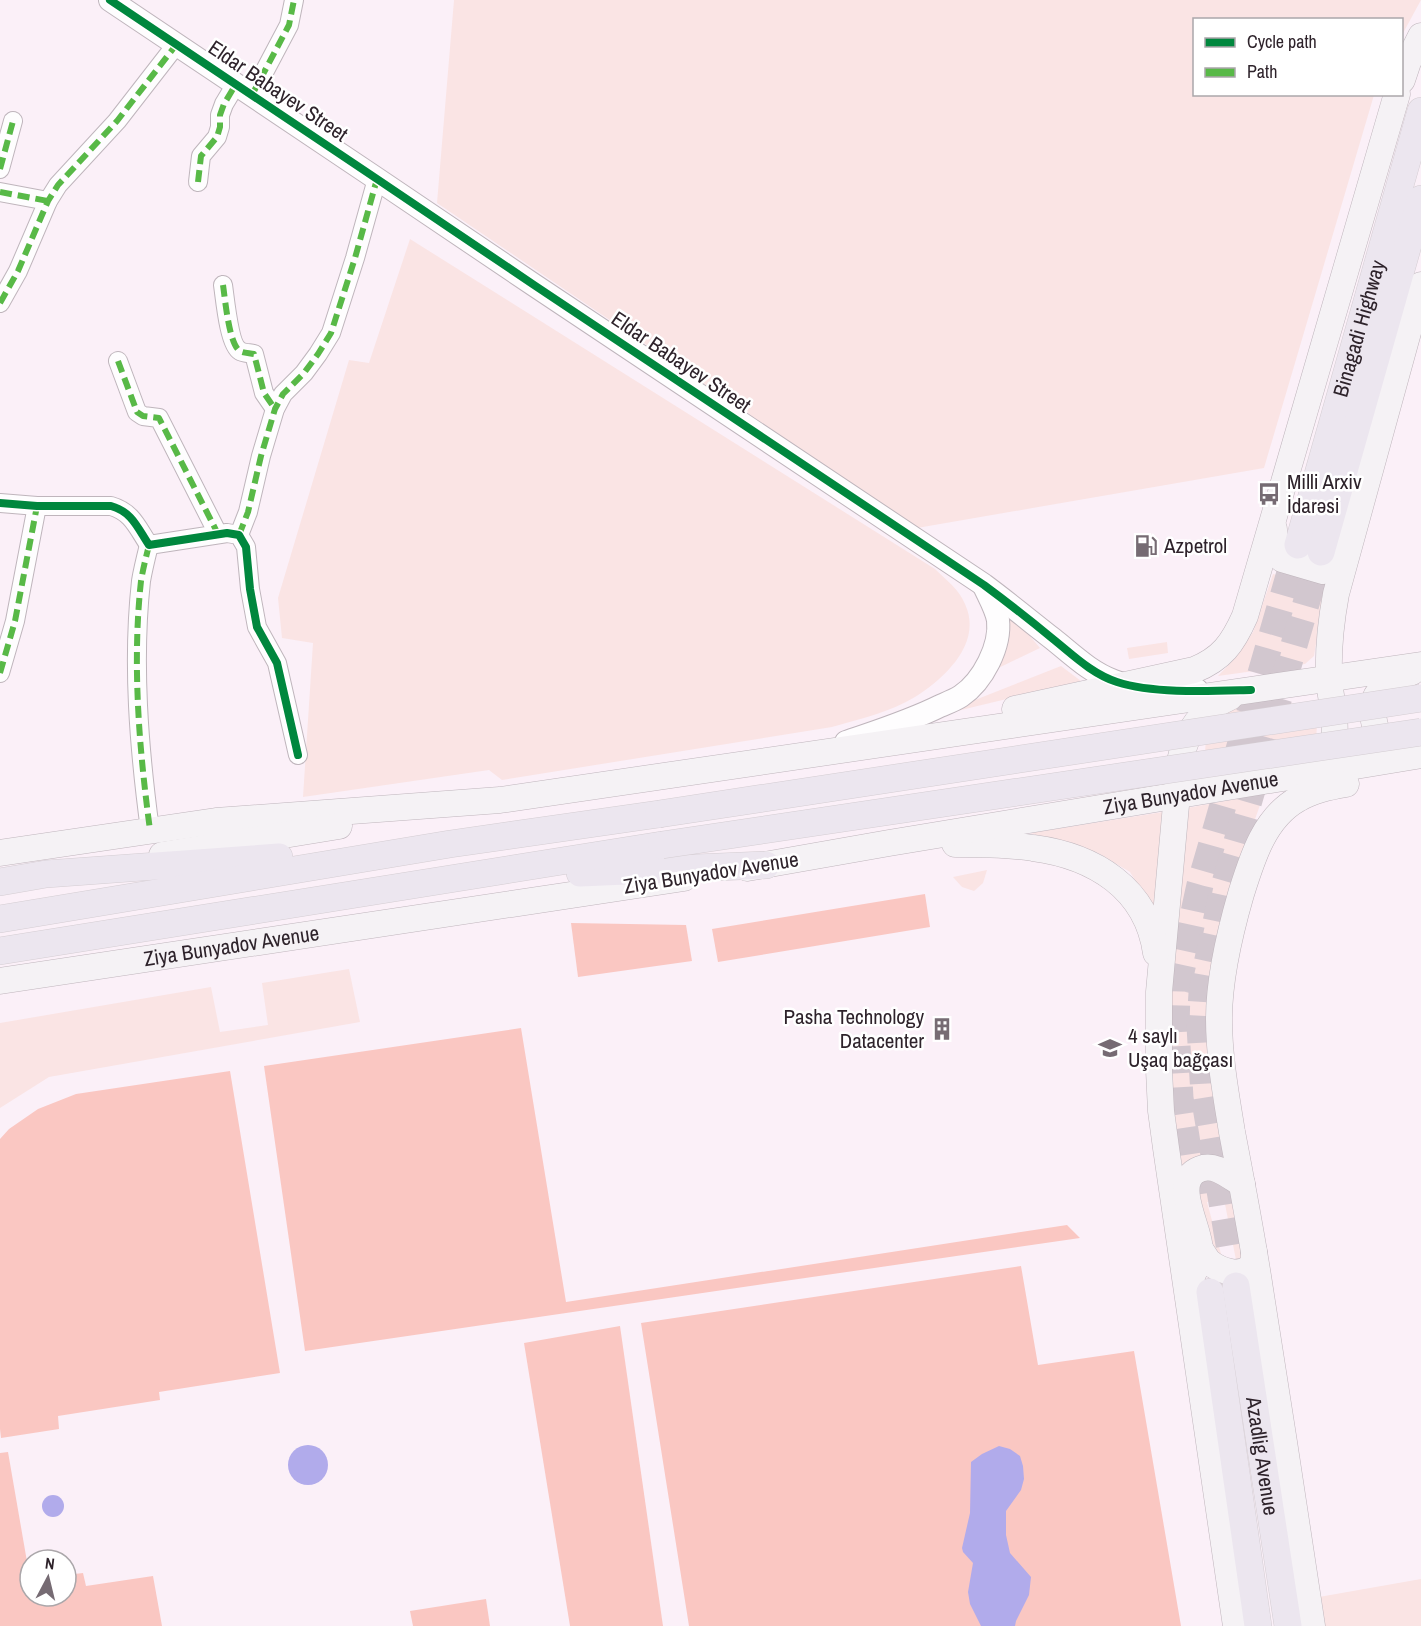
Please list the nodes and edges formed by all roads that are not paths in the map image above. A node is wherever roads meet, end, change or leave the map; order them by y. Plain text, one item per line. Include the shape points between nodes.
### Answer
1 (110, 0) edge
2 (294, 0) edge
3 (1421, 36) edge
4 (176, 45) junction
5 (1403, 75) edge
6 (244, 90) junction
7 (1396, 96) edge
8 (1421, 111) edge
9 (14, 121) dead end
10 (0, 169) edge
11 (378, 178) junction
12 (198, 182) dead end
13 (0, 192) edge
14 (1421, 199) edge
15 (48, 201) junction
16 (223, 285) dead end
17 (1421, 285) edge
18 (0, 303) edge
19 (118, 361) dead end
20 (275, 409) junction
21 (0, 503) edge
22 (37, 506) junction
23 (1275, 513) junction
24 (218, 534) junction
25 (239, 535) junction
26 (1351, 537) junction
27 (149, 545) junction
28 (984, 585) junction
29 (1421, 667) edge
30 (0, 673) edge
31 (1329, 678) junction
32 (1126, 685) junction
33 (1251, 690) junction
34 (1421, 698) edge
35 (1333, 717) junction
36 (1195, 724) junction
37 (1421, 732) edge
38 (1421, 753) edge
39 (810, 754) junction
40 (298, 755) dead end
41 (1421, 761) edge
42 (1272, 781) junction
43 (1235, 787) junction
44 (1177, 796) junction
45 (500, 800) junction
46 (150, 830) junction
47 (889, 843) junction
48 (450, 844) junction
49 (0, 853) edge
50 (766, 865) junction
51 (46, 874) junction
52 (453, 878) junction
53 (0, 882) edge
54 (0, 919) edge
55 (0, 951) edge
56 (0, 981) edge
57 (1159, 992) junction
58 (1166, 1148) junction
59 (1242, 1184) junction
60 (1186, 1194) junction
61 (1200, 1249) junction
62 (1254, 1252) junction
63 (1236, 1286) tunnel mouth
64 (1198, 1290) junction
65 (1236, 1626) edge
66 (1258, 1626) edge
67 (1288, 1626) edge
68 (1312, 1626) edge

1 - 4 street, Eldar Babayev Street
2 - 6 street via 288,25
3 - 5 main road
4 - 6 street, Eldar Babayev Street
4 - 15 street via 134,101
6 - 11 street, Eldar Babayev Street
6 - 12 street via 224,104 217,137 201,156
7 - 23 main road
8 - 14 main road, Binagadi Highway via 1310,549
9 - 10 street
11 - 20 street via 331,333
11 - 28 street, Eldar Babayev Street
13 - 15 street
15 - 18 street
16 - 20 street via 227,321 236,347 254,354 264,393
17 - 26 main road
19 - 24 street via 137,412 159,418
20 - 25 street
21 - 22 street
22 - 27 street via 122,509
22 - 30 street via 15,621
23 - 26 main road via 1274,551 1282,560 1329,571 1338,565
23 - 32 main road via 1245,616 1228,648 1203,667
24 - 25 street
24 - 27 street
25 - 40 street via 246,547 257,627 276,663
26 - 31 main road via 1332,615
27 - 46 street via 136,656
28 - 32 street, Eldar Babayev Street via 1079,661
28 - 39 street via 998,618 999,633 987,665 962,696 903,722
29 - 31 main road
29 - 38 main road via 1392,681 1373,702 1373,718 1384,741
31 - 33 main road
31 - 35 main road
32 - 33 street, Eldar Babayev Street
32 - 39 main road
33 - 35 main road via 1308,694 1328,707
33 - 36 main road via 1215,705
33 - 39 main road
34 - 48 main road, bridge
35 - 42 main road via 1334,743 1322,759 1300,772
36 - 43 main road via 1190,753 1196,779
36 - 44 main road via 1182,753
37 - 52 main road, Ziya Bunyadov Avenue, bridge
38 - 42 main road, Ziya Bunyadov Avenue
39 - 45 main road
41 - 59 main road via 1395,773 1317,790 1297,799 1269,826 1257,850 1232,930 1219,1019 1225,1091
42 - 43 main road, Ziya Bunyadov Avenue
43 - 44 main road, Ziya Bunyadov Avenue
44 - 47 main road, Ziya Bunyadov Avenue
44 - 57 main road
45 - 46 main road via 216,820
45 - 51 main road
46 - 49 main road
47 - 50 main road, Ziya Bunyadov Avenue
47 - 57 main road via 1034,848 1088,863 1110,875 1138,903 1151,928
48 - 51 main road
48 - 54 main road
50 - 52 main road
50 - 56 main road, Ziya Bunyadov Avenue
51 - 53 main road
52 - 55 main road, Ziya Bunyadov Avenue
57 - 58 main road via 1159,1070
58 - 60 main road
58 - 64 main road
59 - 60 main road via 1221,1170 1204,1168 1190,1176
59 - 62 main road
60 - 61 main road
61 - 62 main road via 1211,1263 1234,1272 1250,1267
61 - 64 main road via 1196,1268
62 - 68 main road
63 - 67 main road, Azadlig Avenue
64 - 65 main road
64 - 66 main road, Azadlig Avenue

